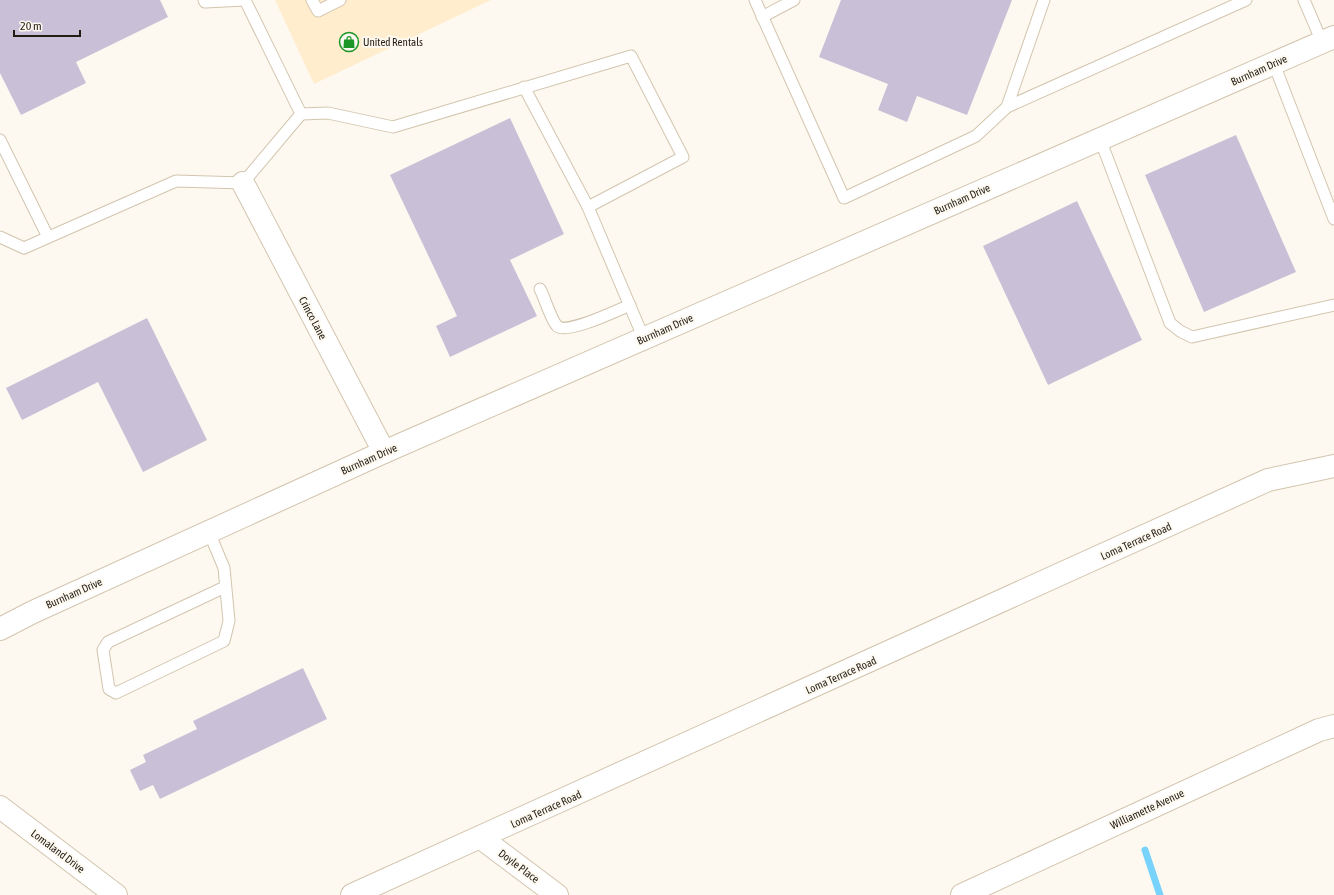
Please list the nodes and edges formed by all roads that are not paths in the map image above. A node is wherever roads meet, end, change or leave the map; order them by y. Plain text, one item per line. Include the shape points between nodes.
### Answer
1 (204, 0) edge
2 (245, 0) edge
3 (312, 0) edge
4 (340, 0) edge
5 (755, 0) edge
6 (794, 0) edge
7 (1044, 0) edge
8 (1246, 0) edge
9 (1304, 0) edge
10 (762, 17) junction
11 (1328, 39) edge
12 (1274, 64) junction
13 (524, 87) junction
14 (1007, 107) junction
15 (301, 114) junction
16 (1100, 139) junction
17 (0, 140) edge
18 (243, 183) junction
19 (588, 207) junction
20 (1334, 219) edge
21 (0, 237) edge
22 (48, 237) junction
23 (540, 289) dead end
24 (630, 305) junction
25 (1334, 305) edge
26 (644, 339) junction
27 (384, 452) junction
28 (1334, 466) edge
29 (208, 532) junction
30 (225, 587) junction
31 (0, 629) edge
32 (1334, 726) edge
33 (0, 807) edge
34 (481, 838) junction
35 (116, 895) edge
36 (352, 895) edge
37 (557, 895) edge
38 (962, 895) edge

1 - 2 lane
2 - 15 lane
3 - 4 lane via 318,11
5 - 10 lane
6 - 10 lane
7 - 14 lane
8 - 14 lane
9 - 11 lane
10 - 14 lane via 844,198 976,136
11 - 12 street, Burnham Drive
12 - 16 street, Burnham Drive
12 - 20 lane
13 - 15 lane via 393,127 328,113
13 - 19 lane
13 - 19 lane via 631,56 683,157
15 - 18 lane
16 - 25 lane via 1170,322 1180,331 1192,337
16 - 26 street, Burnham Drive
17 - 22 lane
18 - 22 lane via 176,181
18 - 27 street, Crinco Lane
19 - 24 lane
21 - 22 lane via 24,248
23 - 24 lane via 554,321 562,328 574,327
24 - 26 lane
26 - 27 street, Burnham Drive
27 - 29 street, Burnham Drive
28 - 34 street, Loma Terrace Road via 1268,480
29 - 30 lane via 224,568
29 - 31 street, Burnham Drive
30 - 30 lane via 229,621 224,641 116,693 109,689 103,650 108,642
32 - 38 street, Williamette Avenue via 1319,730
33 - 35 street, Lomaland Drive
34 - 36 street, Loma Terrace Road
34 - 37 street, Doyle Place

